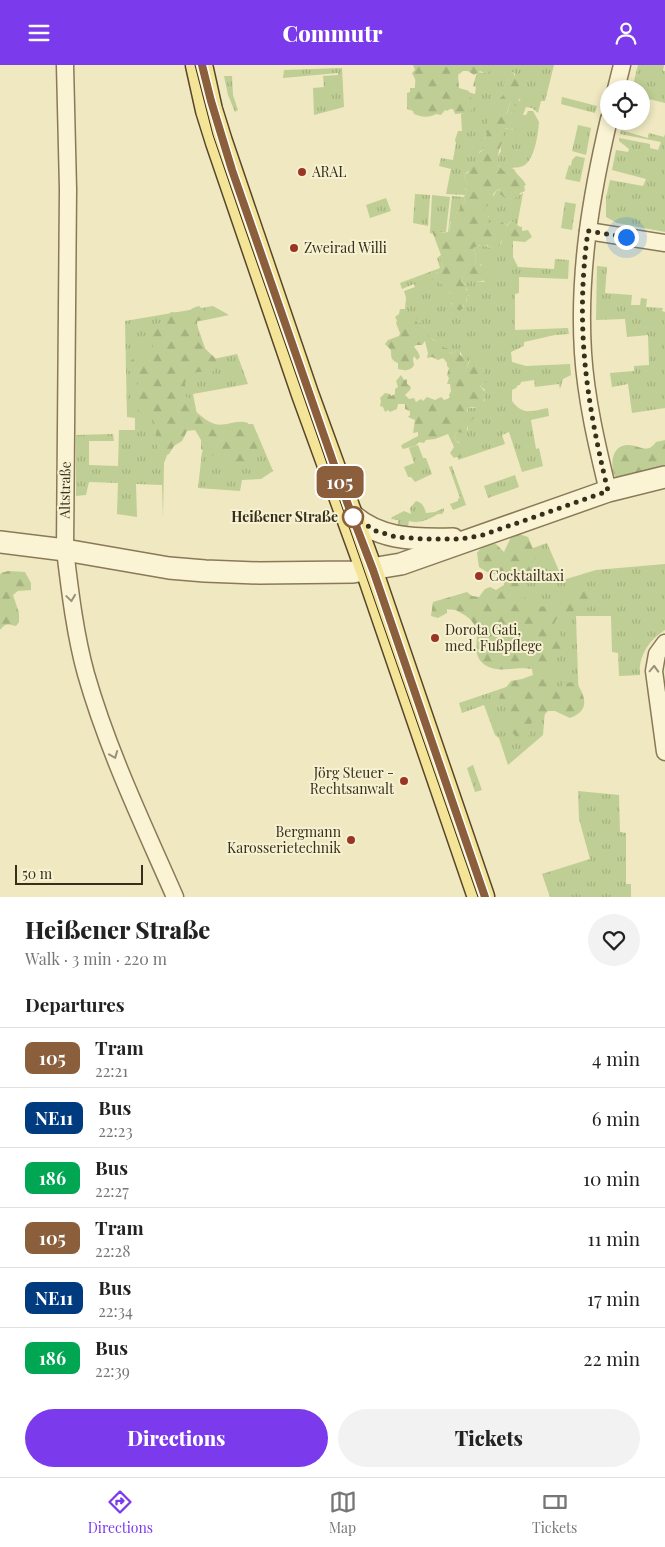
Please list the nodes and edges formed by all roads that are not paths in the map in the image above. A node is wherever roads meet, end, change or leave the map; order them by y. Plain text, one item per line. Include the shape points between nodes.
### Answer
1 (65, 65) edge
2 (199, 65) edge
3 (622, 65) edge
4 (618, 80) edge
5 (606, 130) edge
6 (588, 231) junction
7 (665, 243) edge
8 (665, 477) edge
9 (608, 491) junction
10 (346, 509) junction
11 (483, 535) junction
12 (0, 542) edge
13 (65, 550) junction
14 (369, 570) junction
15 (665, 643) edge
16 (665, 752) edge
17 (175, 897) edge
18 (481, 897) edge

1 - 13 street, Altstraße via 68,199
2 - 10 main road via 219,142
3 - 4 street
5 - 6 street
6 - 7 street
6 - 9 street via 582,278 583,354 589,404
8 - 9 street
9 - 11 street
10 - 11 street via 367,526 396,537 461,539
10 - 14 main road
11 - 14 street via 401,564
12 - 13 street
13 - 14 street via 205,571 294,573
13 -> 17 street, Altstraße via 77,631 97,708 126,785
14 - 18 main road
16 -> 15 street via 654,671 655,658

